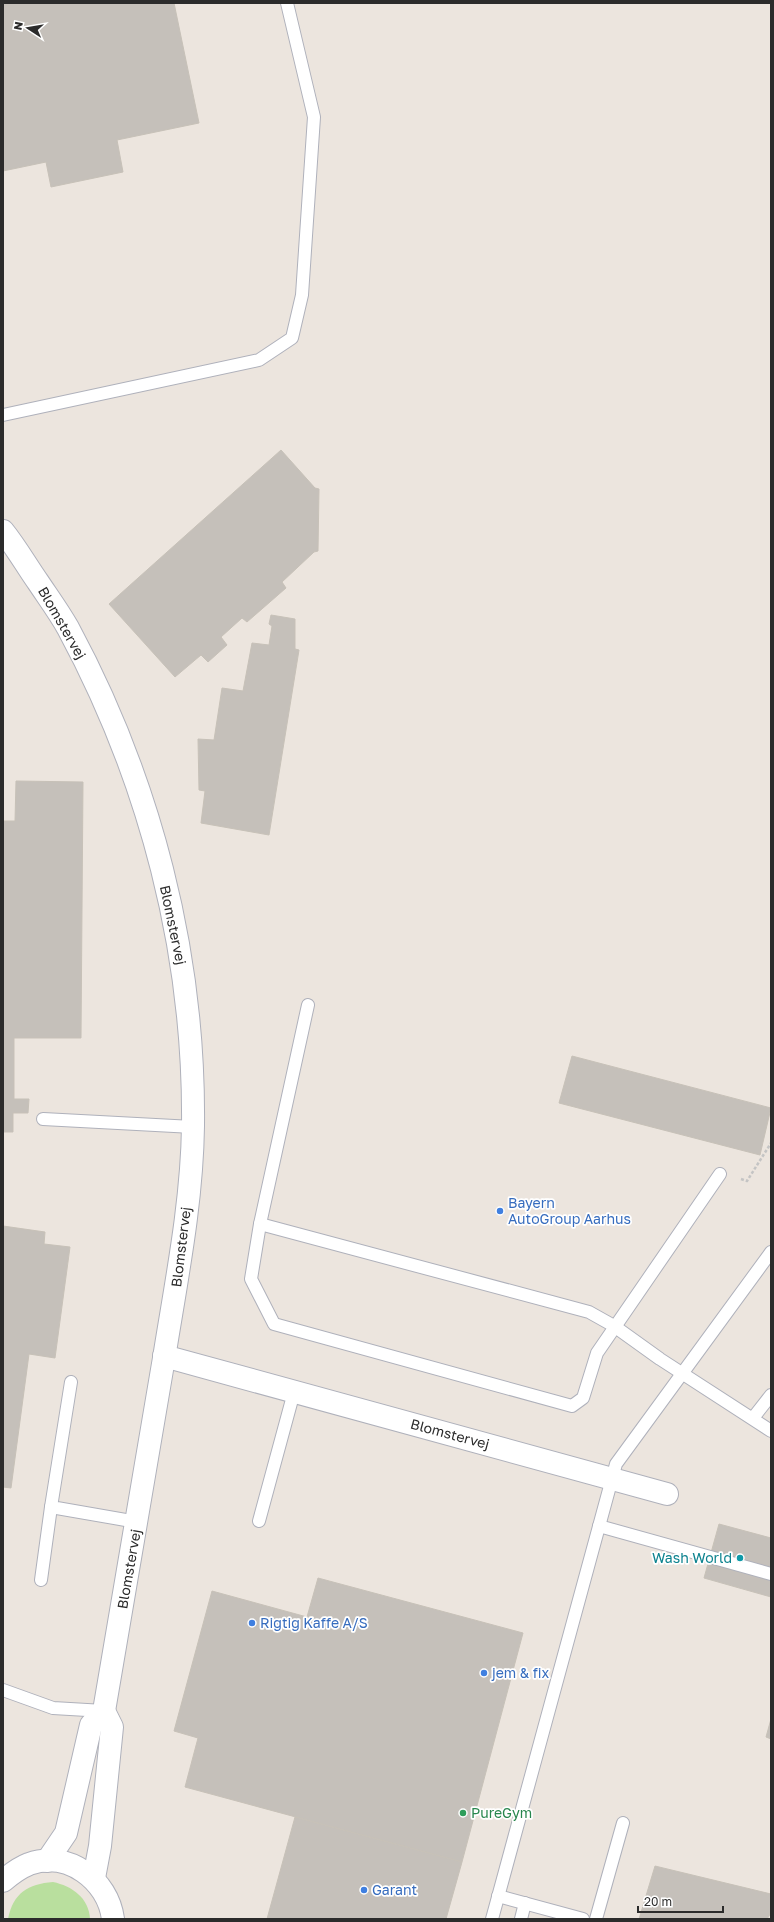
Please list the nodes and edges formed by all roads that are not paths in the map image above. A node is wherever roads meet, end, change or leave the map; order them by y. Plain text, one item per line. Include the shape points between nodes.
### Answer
1 (287, 3) edge
2 (3, 415) edge
3 (3, 531) edge
4 (308, 1005) dead end
5 (43, 1119) dead end
6 (193, 1127) junction
7 (720, 1174) road end
8 (260, 1224) junction
9 (771, 1252) edge
10 (614, 1326) junction
11 (164, 1356) junction
12 (683, 1373) junction
13 (71, 1382) dead end
14 (294, 1392) junction
15 (771, 1395) edge
16 (753, 1418) junction
17 (771, 1431) edge
18 (612, 1478) junction
19 (667, 1494) dead end
20 (52, 1508) junction
21 (259, 1521) dead end
22 (137, 1522) junction
23 (599, 1526) junction
24 (771, 1574) edge
25 (41, 1580) dead end
26 (3, 1690) edge
27 (104, 1711) junction
28 (623, 1823) dead end
29 (47, 1861) junction
30 (94, 1878) junction
31 (3, 1881) edge
32 (498, 1896) junction
33 (525, 1903) junction
34 (117, 1915) edge
35 (563, 1916) edge
36 (492, 1919) edge
37 (521, 1919) edge
38 (583, 1919) edge
39 (596, 1919) edge

1 - 2 lane via 314,117 302,295 292,338 259,360
3 - 6 street, Blomstervej via 67,626 122,743 150,822 177,936 187,1001
4 - 8 lane
5 - 6 lane
6 - 11 street, Blomstervej via 178,1276
7 - 10 lane
8 - 10 lane via 589,1312
8 - 10 lane via 251,1279 274,1324 572,1406 583,1398 596,1352
9 - 12 lane
10 - 12 lane
11 - 14 street, Blomstervej
11 - 22 street, Blomstervej
12 - 16 lane
12 - 18 lane via 616,1464
13 - 20 lane
14 - 18 street, Blomstervej
14 - 21 lane
15 - 16 lane
16 - 17 lane
18 - 19 street, Blomstervej
18 - 23 lane
20 - 22 lane
20 - 25 lane
22 - 27 street, Blomstervej
23 - 24 lane
23 - 32 lane
26 - 27 lane via 53,1708
27 - 29 street via 91,1725 66,1833
27 - 30 street via 112,1727 100,1846
28 - 39 lane
29 - 30 street via 69,1864
29 - 31 street via 30,1864 14,1871
30 - 34 street
32 - 33 lane
32 - 36 lane
33 - 35 lane
33 - 37 lane
35 - 38 lane

